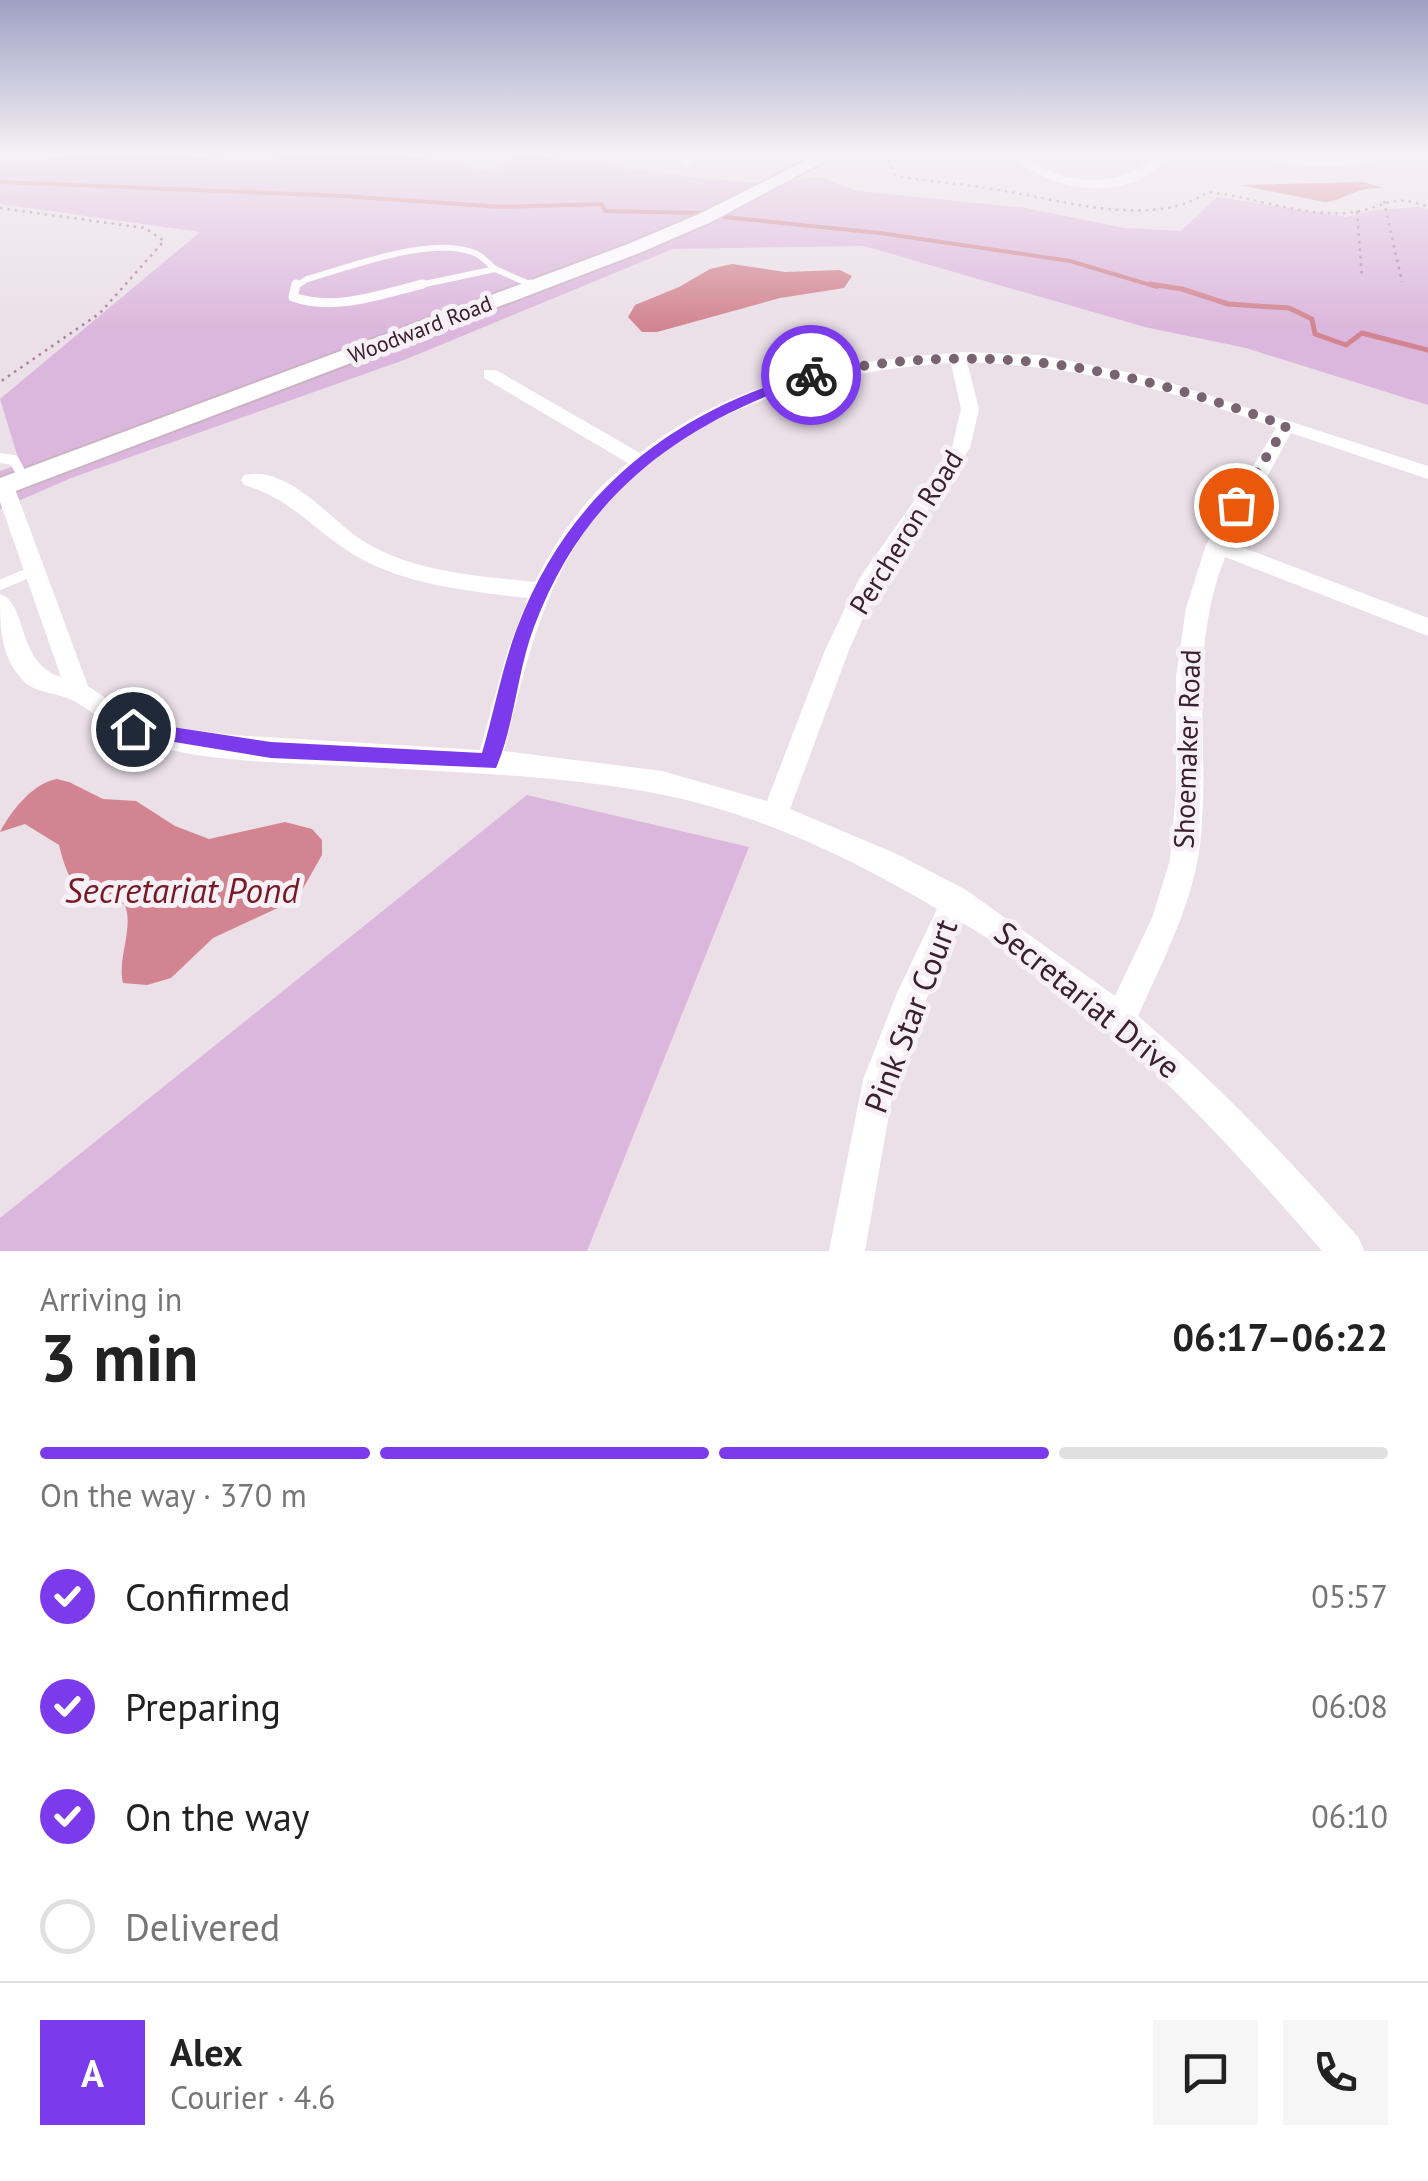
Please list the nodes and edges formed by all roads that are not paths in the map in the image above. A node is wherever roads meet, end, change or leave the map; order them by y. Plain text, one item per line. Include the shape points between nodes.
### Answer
1 (715, 211) edge
2 (495, 269) junction
3 (534, 286) junction
4 (958, 358) junction
5 (490, 374) dead end
6 (1286, 426) junction
7 (0, 458) edge
8 (640, 462) junction
9 (1428, 473) edge
10 (251, 480) dead end
11 (9, 484) edge
12 (1216, 545) junction
13 (32, 571) junction
14 (0, 585) edge
15 (542, 592) junction
16 (0, 602) edge
17 (1428, 627) edge
18 (78, 692) junction
19 (489, 762) junction
20 (775, 814) junction
21 (956, 900) junction
22 (1119, 1022) junction
23 (847, 1251) edge
24 (1346, 1251) edge

1 - 3 street, Woodward Road
2 - 2 lane via 332,304 293,297 296,284 308,279 421,250 466,251
2 - 3 lane
3 - 11 street, Woodward Road
4 - 6 street via 1107,370
4 - 8 street via 883,362 803,377 699,421
4 - 20 street, Percheron Road via 970,410 962,448 870,579
5 - 8 street
6 - 9 street
6 - 12 street, Shoemaker Road
7 - 11 lane via 14,460
8 - 15 street via 592,508
10 - 15 street via 298,495 322,522 374,556 476,584
11 - 13 street
12 - 17 street
12 - 22 street, Shoemaker Road via 1190,642 1190,819 1183,862 1171,908
13 - 14 lane
13 - 18 street
15 - 19 street via 524,629
16 - 18 street, Secretariat Drive via 18,654 38,680
18 - 19 street, Secretariat Drive via 133,729 197,742
19 - 20 street, Secretariat Drive via 623,772
20 - 21 street, Secretariat Drive via 845,840
21 - 22 street, Secretariat Drive via 1028,946
21 - 23 street, Pink Star Court via 880,1080
22 - 24 street, Secretariat Drive via 1180,1073

